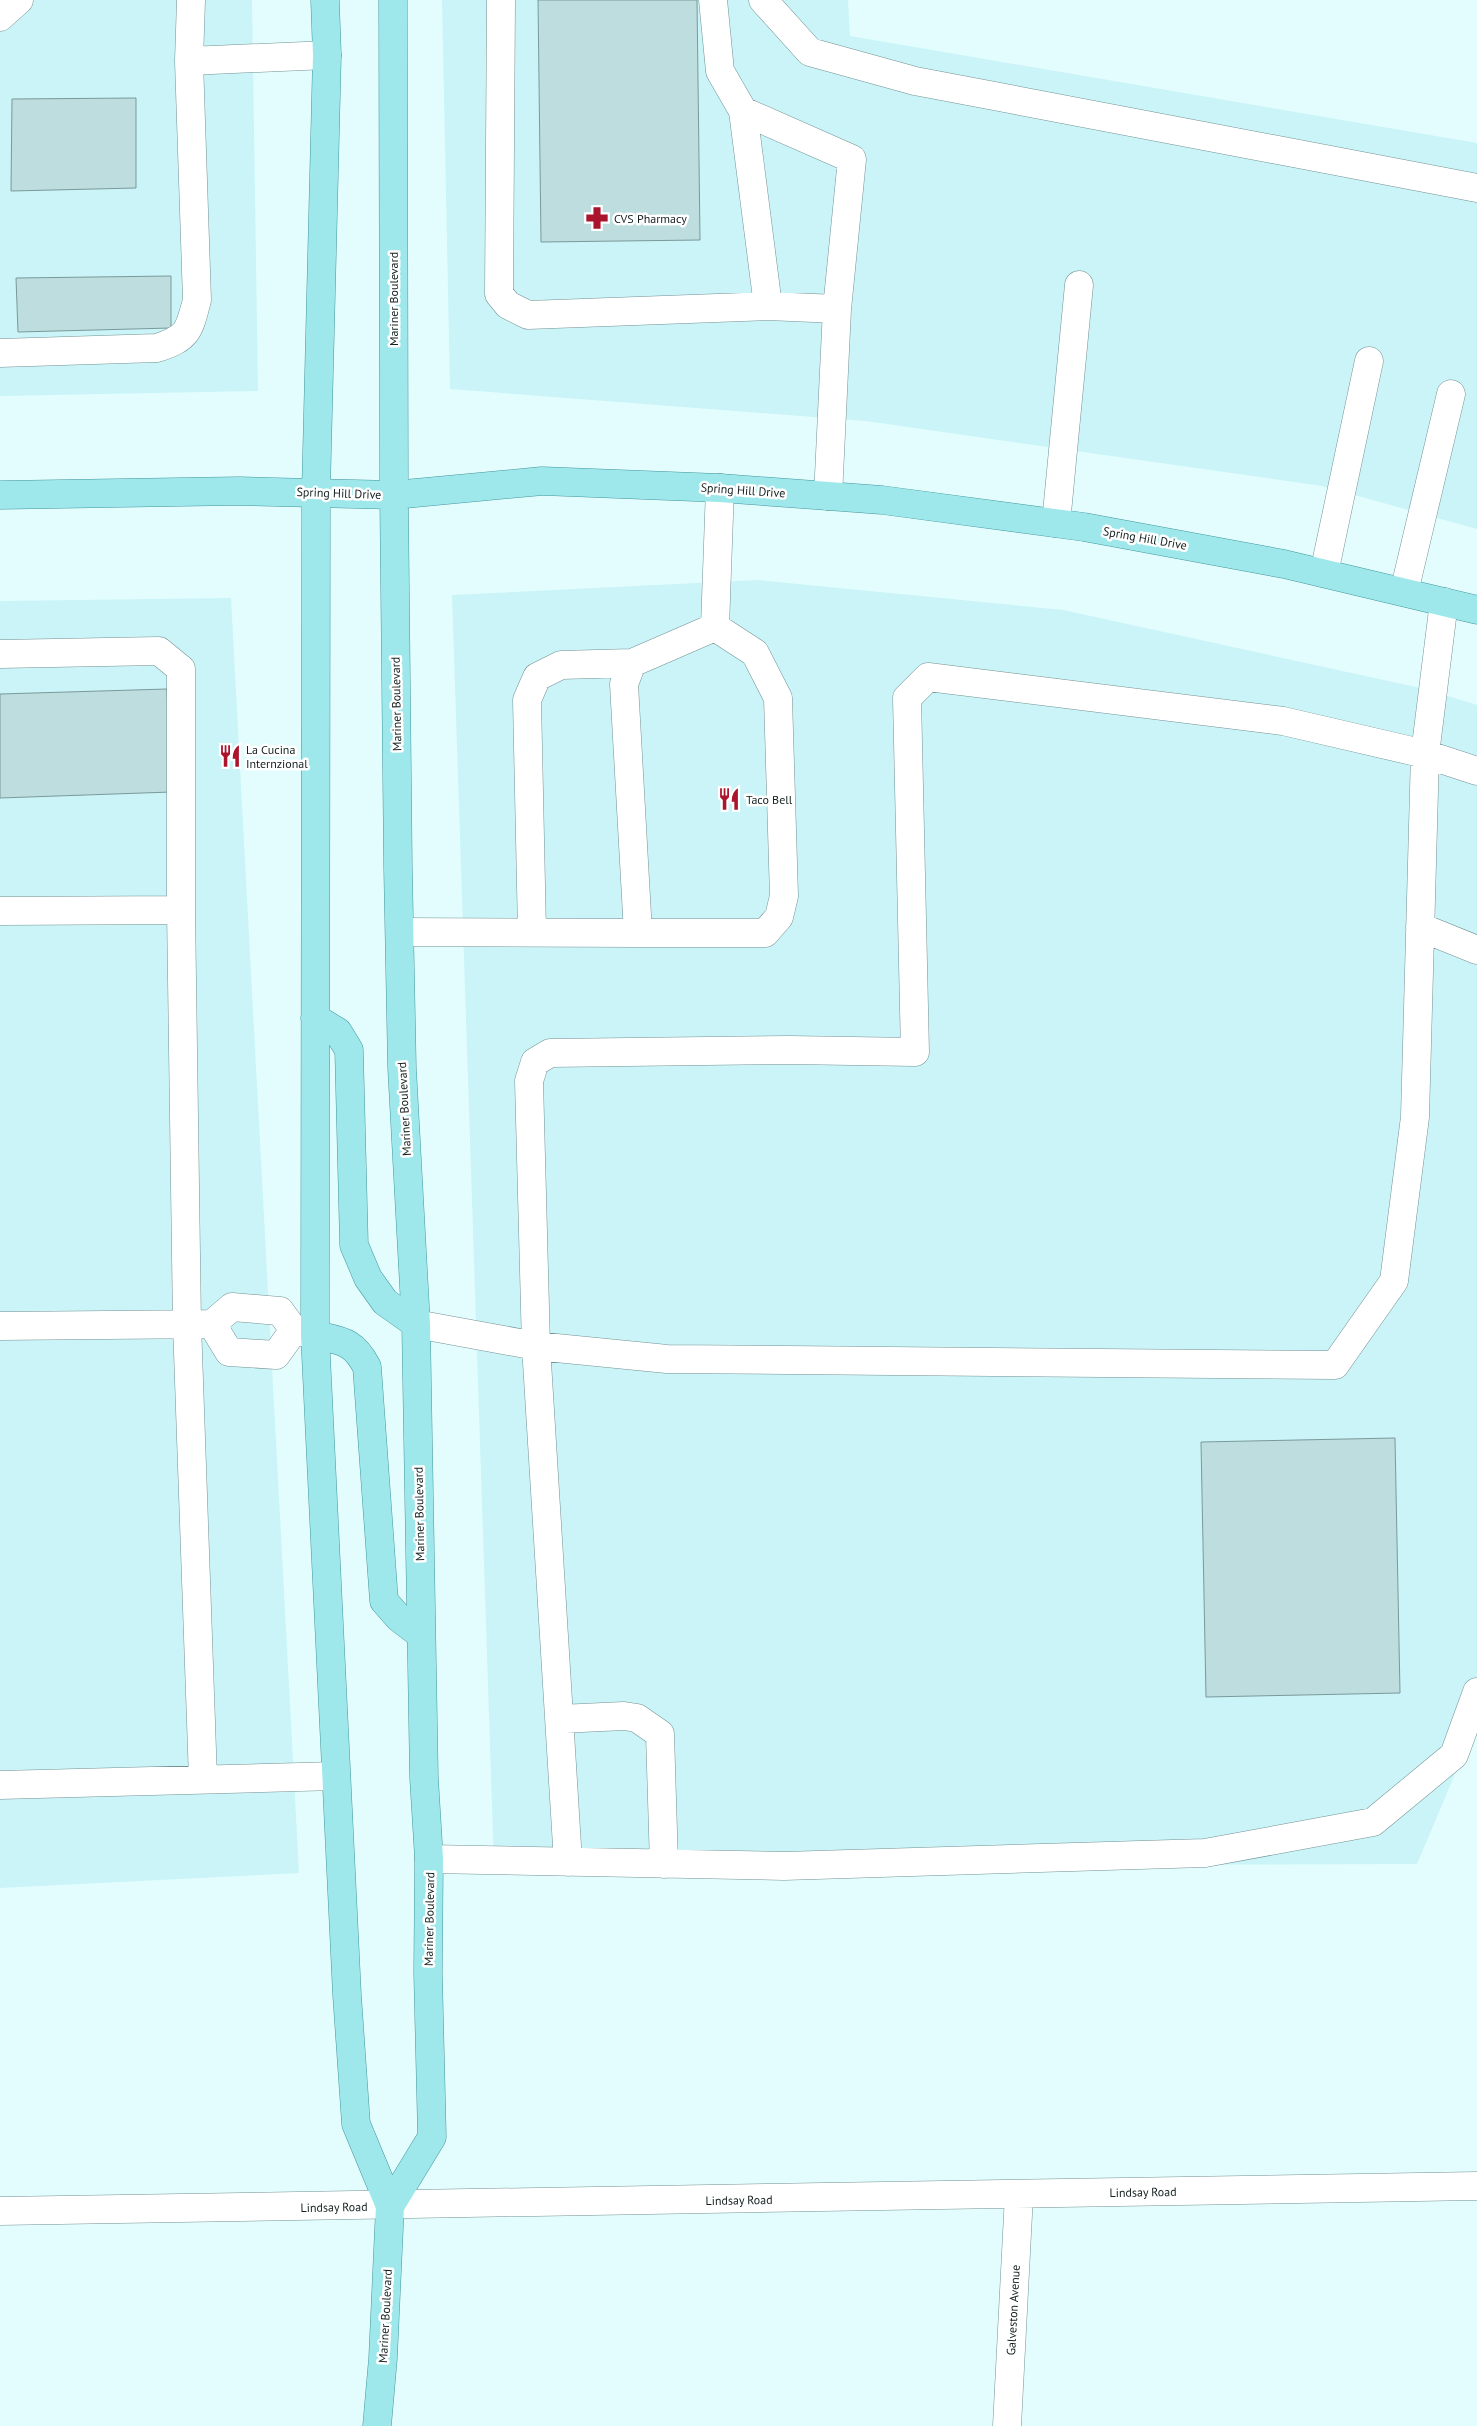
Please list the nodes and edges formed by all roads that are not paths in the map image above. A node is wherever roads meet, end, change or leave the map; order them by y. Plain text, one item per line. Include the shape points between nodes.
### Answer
1 (19, 0) edge
2 (191, 0) edge
3 (326, 0) edge
4 (393, 0) edge
5 (501, 0) edge
6 (714, 0) edge
7 (763, 0) edge
8 (0, 17) edge
9 (327, 55) junction
10 (190, 61) junction
11 (743, 111) junction
12 (1477, 188) edge
13 (1080, 284) dead end
14 (768, 306) junction
15 (837, 309) junction
16 (0, 353) edge
17 (1369, 361) dead end
18 (1451, 394) dead end
19 (720, 488) junction
20 (316, 492) junction
21 (0, 495) edge
22 (394, 495) junction
23 (828, 496) junction
24 (1056, 523) junction
25 (1324, 573) junction
26 (1404, 592) junction
27 (1444, 602) junction
28 (1477, 610) edge
29 (715, 627) junction
30 (0, 654) edge
31 (632, 663) junction
32 (1425, 754) junction
33 (1477, 771) edge
34 (0, 910) edge
35 (181, 910) junction
36 (1420, 927) junction
37 (532, 931) junction
38 (400, 932) junction
39 (638, 933) junction
40 (1477, 950) edge
41 (315, 1018) junction
42 (199, 1324) junction
43 (416, 1324) junction
44 (0, 1326) edge
45 (304, 1332) junction
46 (536, 1346) junction
47 (420, 1634) junction
48 (1477, 1692) edge
49 (560, 1719) junction
50 (336, 1776) junction
51 (203, 1779) junction
52 (0, 1785) edge
53 (430, 1859) junction
54 (568, 1862) junction
55 (664, 1864) junction
56 (1477, 2186) edge
57 (1019, 2194) junction
58 (390, 2206) junction
59 (0, 2211) edge
60 (377, 2426) edge
61 (1007, 2426) edge

1 - 8 street
2 - 10 street
3 - 9 main road, Mariner Boulevard
4 - 22 main road, Mariner Boulevard
5 - 14 street via 499,294 508,305 528,316
6 - 11 street via 720,71
7 - 12 street via 810,52 915,81
9 - 10 street
9 - 20 main road, Mariner Boulevard
10 - 16 street via 197,300 191,325 178,341 157,348
11 - 14 street
11 - 15 street via 852,159
13 - 24 street
14 - 15 street
15 - 23 street
17 - 25 street
18 - 26 street
19 - 22 main road, Spring Hill Drive via 542,481
19 - 23 main road, Spring Hill Drive
19 - 29 street
20 - 21 main road, Spring Hill Drive
20 - 22 main road, Spring Hill Drive
20 - 41 main road, Mariner Boulevard
22 - 38 main road, Mariner Boulevard
23 - 24 main road, Spring Hill Drive
24 - 25 main road, Spring Hill Drive
25 - 26 main road, Spring Hill Drive
26 - 27 main road, Spring Hill Drive
27 - 28 main road, Spring Hill Drive
27 - 32 street
29 - 31 street
29 - 39 street via 755,652 778,698 784,896 779,917 765,933
30 - 35 street via 159,652 181,669
31 - 37 street via 561,665 537,677 527,700
31 - 39 street via 624,684
32 - 33 street
32 - 36 street
32 - 46 street via 1283,721 928,677 908,698 915,1052 550,1053 535,1062 529,1081
34 - 35 street
35 - 42 street
36 - 40 street
36 - 46 street via 1414,1117 1394,1282 1335,1365 667,1359
37 - 38 street
37 - 39 street
38 - 43 main road, Mariner Boulevard via 402,1068
41 - 43 main road via 338,1032 350,1050 354,1245 368,1278 385,1302
41 - 45 main road, Mariner Boulevard
42 - 44 street
42 - 45 street via 232,1307 280,1311
42 - 45 street via 229,1352 276,1355
42 - 51 street
43 - 46 street
43 - 47 main road, Mariner Boulevard
45 - 47 main road via 345,1342 359,1352 366,1367 384,1600 399,1618
45 - 50 main road, Mariner Boulevard
46 - 49 street
47 - 53 main road, Mariner Boulevard
48 - 55 street via 1454,1755 1373,1822 1205,1853 784,1866
49 - 54 street
49 - 55 street via 624,1716 637,1718 660,1734
50 - 51 street
50 - 58 main road, Mariner Boulevard via 356,2124
51 - 52 street
53 - 54 street
53 - 58 main road, Mariner Boulevard via 428,1973 432,2137
54 - 55 street
56 - 57 street, Lindsay Road
57 - 58 street, Lindsay Road
57 - 61 street, Galveston Avenue
58 - 59 street, Lindsay Road
58 - 60 main road, Mariner Boulevard

